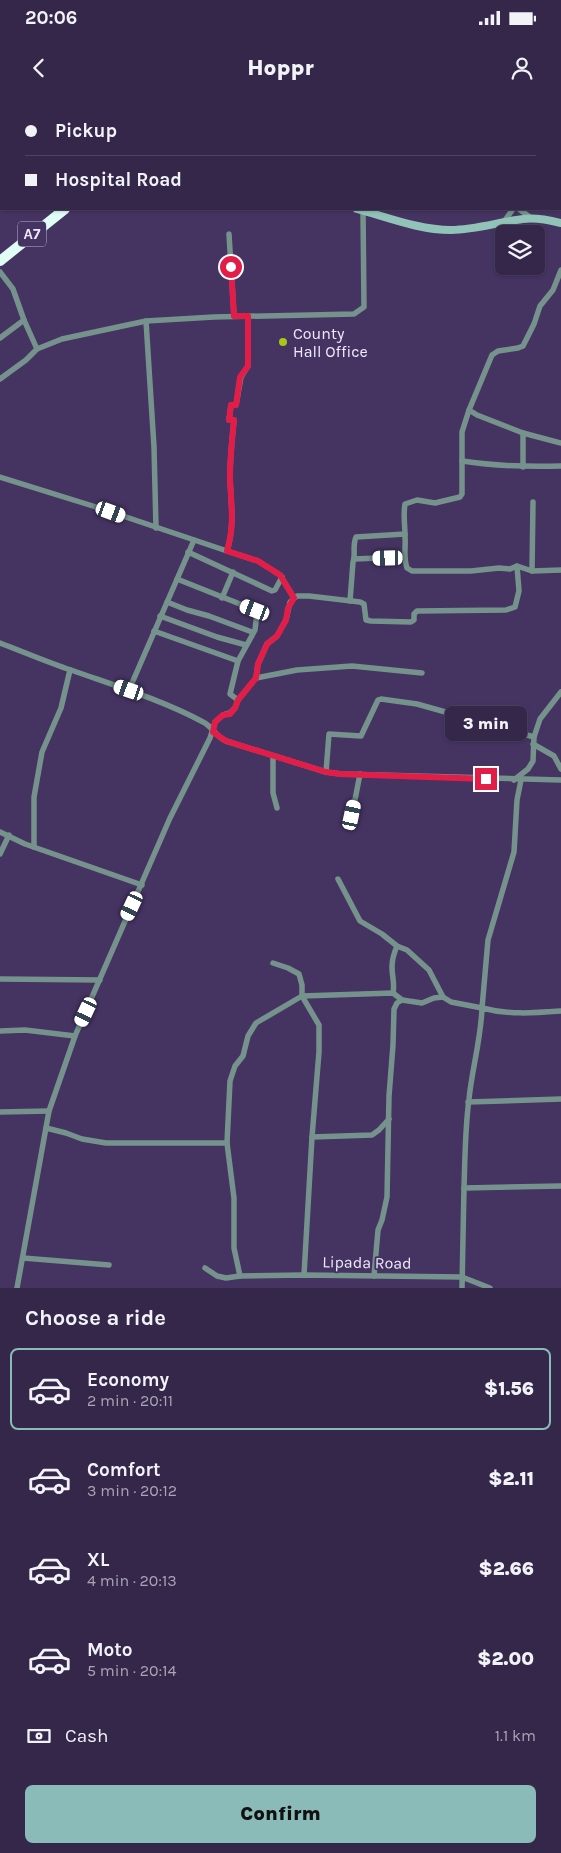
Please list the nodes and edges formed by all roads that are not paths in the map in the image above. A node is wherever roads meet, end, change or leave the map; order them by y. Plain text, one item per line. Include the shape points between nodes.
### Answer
1 (64, 210) edge
2 (360, 210) edge
3 (515, 210) edge
4 (516, 210) edge
5 (518, 210) edge
6 (520, 219) junction
7 (532, 219) junction
8 (503, 223) junction
9 (561, 223) edge
10 (229, 234) dead end
11 (0, 261) edge
12 (561, 270) edge
13 (0, 272) edge
14 (234, 316) junction
15 (248, 316) junction
16 (24, 320) junction
17 (146, 321) junction
18 (0, 338) edge
19 (37, 349) junction
20 (0, 379) edge
21 (469, 410) junction
22 (523, 433) junction
23 (561, 444) edge
24 (462, 461) junction
25 (561, 466) edge
26 (523, 467) junction
27 (0, 477) edge
28 (533, 502) dead end
29 (156, 528) junction
30 (405, 534) junction
31 (194, 540) junction
32 (227, 551) junction
33 (188, 552) junction
34 (404, 557) junction
35 (354, 559) junction
36 (517, 566) junction
37 (561, 570) edge
38 (532, 571) junction
39 (233, 572) junction
40 (282, 577) junction
41 (177, 579) junction
42 (222, 598) junction
43 (294, 598) junction
44 (350, 601) junction
45 (167, 602) junction
46 (160, 616) junction
47 (154, 632) junction
48 (252, 632) junction
49 (0, 643) edge
50 (246, 646) junction
51 (238, 661) junction
52 (70, 670) junction
53 (422, 673) dead end
54 (256, 678) junction
55 (129, 690) junction
56 (561, 692) edge
57 (238, 700) junction
58 (213, 732) junction
59 (534, 737) junction
60 (533, 744) junction
61 (273, 757) junction
62 (561, 769) edge
63 (326, 772) junction
64 (360, 774) junction
65 (514, 780) junction
66 (521, 780) junction
67 (561, 780) edge
68 (277, 808) dead end
69 (352, 815) dead end
70 (0, 832) edge
71 (9, 835) junction
72 (34, 847) junction
73 (0, 854) edge
74 (338, 879) dead end
75 (142, 885) junction
76 (397, 946) junction
77 (273, 963) dead end
78 (0, 979) edge
79 (100, 980) junction
80 (392, 993) junction
81 (302, 996) junction
82 (443, 997) junction
83 (402, 1000) junction
84 (482, 1008) junction
85 (561, 1011) edge
86 (0, 1032) edge
87 (75, 1036) junction
88 (561, 1099) edge
89 (468, 1102) junction
90 (48, 1111) junction
91 (0, 1112) edge
92 (389, 1119) junction
93 (46, 1128) junction
94 (312, 1136) junction
95 (227, 1143) junction
96 (561, 1186) edge
97 (464, 1188) junction
98 (23, 1258) junction
99 (109, 1265) dead end
100 (205, 1268) dead end
101 (304, 1275) junction
102 (240, 1276) junction
103 (374, 1276) junction
104 (462, 1277) junction
105 (17, 1288) edge
106 (462, 1288) edge
107 (490, 1288) edge

1 - 11 highway, A7
2 - 8 street via 430,228 468,229
2 - 15 street via 364,307 361,310 354,314
3 - 8 street
4 - 6 street
5 - 7 street
6 - 7 street
6 - 8 street
7 - 9 street
10 - 14 street
12 - 21 street via 553,290 540,306 523,346 492,355
13 - 16 street via 13,289
14 - 15 street
14 - 17 street
15 - 32 street via 248,366 240,377 236,405 231,405 229,420 234,420 230,478 233,521
16 - 18 street
16 - 19 street
17 - 19 street via 85,333
17 - 29 street
19 - 20 street
21 - 22 street
21 - 24 street via 462,432
22 - 23 street
22 - 26 street
24 - 26 street
24 - 30 street via 460,497 435,503 417,500 405,504
25 - 26 street
27 - 29 street
28 - 38 street
29 - 31 street
30 - 34 street
30 - 35 street via 356,537
31 - 32 street
31 - 33 street
32 - 40 street via 258,561
33 - 39 street
33 - 41 street
34 - 35 street
34 - 36 street via 407,568 412,571 471,571
35 - 44 street
36 - 38 street
36 - 44 street via 519,591 515,607 506,610 417,611 412,622 371,621 366,620 364,604
37 - 38 street
39 - 40 street via 272,591
39 - 42 street
40 - 43 street
41 - 42 street
41 - 45 street
42 - 48 street via 255,610 255,630
43 - 44 street via 309,596
43 - 54 street via 277,636 267,644
45 - 46 street
45 - 48 street
46 - 47 street
46 - 50 street
47 - 51 street
47 - 55 street
48 - 50 street
49 - 52 street
50 - 51 street
51 - 57 street via 230,692
52 - 55 street
52 - 72 street via 61,708 42,752 34,797
53 - 54 street via 352,666 297,670
54 - 57 street
55 - 58 street via 205,723
56 - 59 street via 540,719
57 - 58 street via 230,714 215,722
58 - 61 street via 226,741
58 - 75 street via 170,818
59 - 60 street
59 - 63 street via 417,704 381,699 361,736 329,734
60 - 62 street via 554,756
60 - 65 street via 533,761
61 - 63 street
61 - 68 street via 273,793
63 - 64 street
64 - 65 street
64 - 69 street
65 - 66 street
66 - 67 street
66 - 84 street via 514,852 488,940
70 - 71 street
71 - 72 street
71 - 73 street
72 - 75 street
74 - 76 street via 360,921
75 - 79 street
76 - 80 street via 393,957
76 - 82 street via 407,950 429,970
77 - 81 street via 299,974
78 - 79 street
79 - 87 street
80 - 81 street
80 - 83 street
81 - 94 street via 319,1025
81 - 95 street via 256,1023 248,1036 243,1056 230,1081
82 - 83 street via 422,1003
82 - 84 street via 451,1002
83 - 92 street via 394,1009
84 - 85 street via 498,1013
84 - 89 street
86 - 87 street via 25,1030
87 - 90 street
88 - 89 street
89 - 97 street
90 - 91 street
90 - 93 street
92 - 94 street via 372,1135
92 - 103 street via 387,1197 378,1230
93 - 95 street via 106,1143
93 - 98 street
94 - 101 street
95 - 102 street via 234,1198 234,1248
96 - 97 street
97 - 104 street
98 - 99 street
98 - 105 street
100 - 102 street, Lipada Road via 217,1276
101 - 102 street, Lipada Road
101 - 103 street, Lipada Road
103 - 104 street, Lipada Road
104 - 106 street
104 - 107 street, Lipada Road

